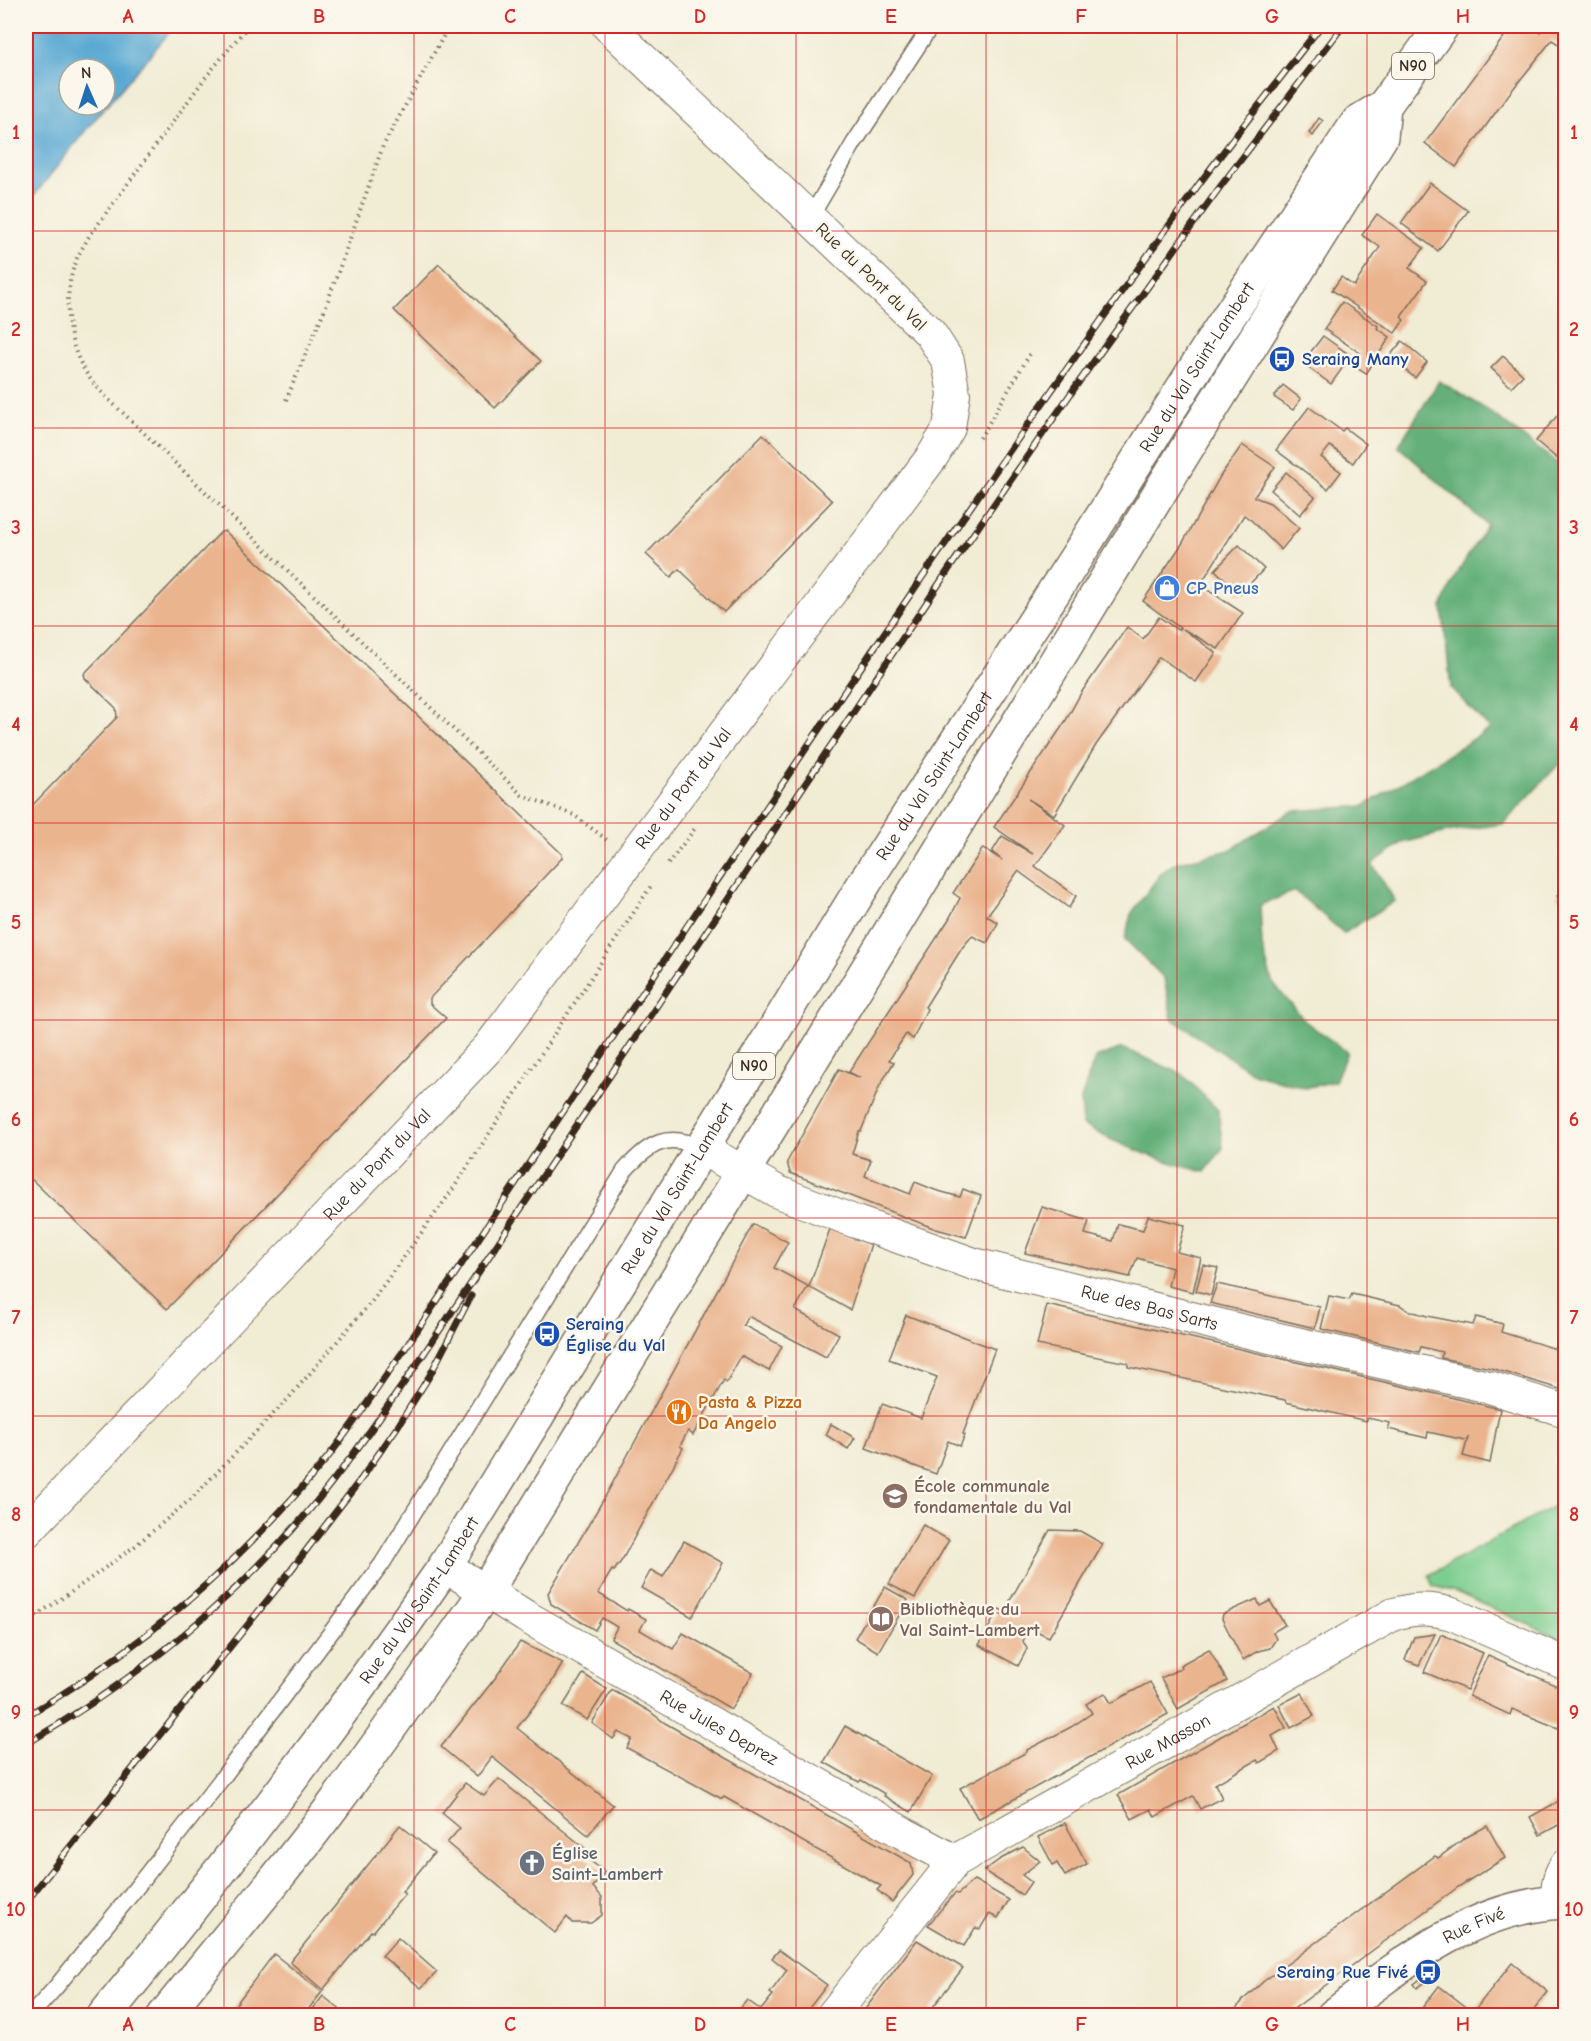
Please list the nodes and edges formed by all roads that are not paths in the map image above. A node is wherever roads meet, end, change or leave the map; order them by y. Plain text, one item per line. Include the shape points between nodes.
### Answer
1 (608, 26) edge
2 (931, 26) edge
3 (1442, 26) edge
4 (1384, 106) junction
5 (810, 218) junction
6 (703, 1149) junction
7 (744, 1172) junction
8 (1566, 1411) edge
9 (26, 1532) edge
10 (445, 1566) junction
11 (486, 1592) junction
12 (1566, 1664) edge
13 (955, 1860) junction
14 (1566, 1865) edge
15 (1561, 1902) edge
16 (30, 2016) edge
17 (104, 2016) edge
18 (164, 2016) edge
19 (832, 2016) edge
20 (1333, 2016) edge

1 - 5 street, Rue du Pont du Val
2 - 5 lane
3 - 4 main road, Rue du Val Saint-Lambert / N90
4 - 6 main road, Rue du Val Saint-Lambert / N90 via 1358,122 1264,262 867,879
4 - 7 main road, Rue du Val Saint-Lambert / N90 via 1381,137
5 - 9 street, Rue du Pont du Val via 930,333 948,361 954,394 949,428 932,457 489,1047
6 - 7 street, Rue des Bas Sarts
6 - 10 main road, Rue du Val Saint-Lambert / N90
6 - 16 lane via 676,1140 658,1142 642,1151 625,1170 382,1564 213,1790
7 - 8 street, Rue des Bas Sarts via 778,1192 974,1264 1489,1387
7 - 11 main road, Rue du Val Saint-Lambert / N90
10 - 11 street, Rue Jules Deprez
10 - 17 main road, Rue du Val Saint-Lambert / N90 via 295,1774
11 - 13 street, Rue Jules Deprez
11 - 18 main road, Rue du Val Saint-Lambert / N90 via 334,1804
12 - 13 street, Rue Masson via 1452,1614 1435,1609 1407,1610
13 - 19 street, Rue Masson
14 - 15 street via 1558,1877
15 - 20 main road, Rue Fivé via 1494,1916 1459,1930

